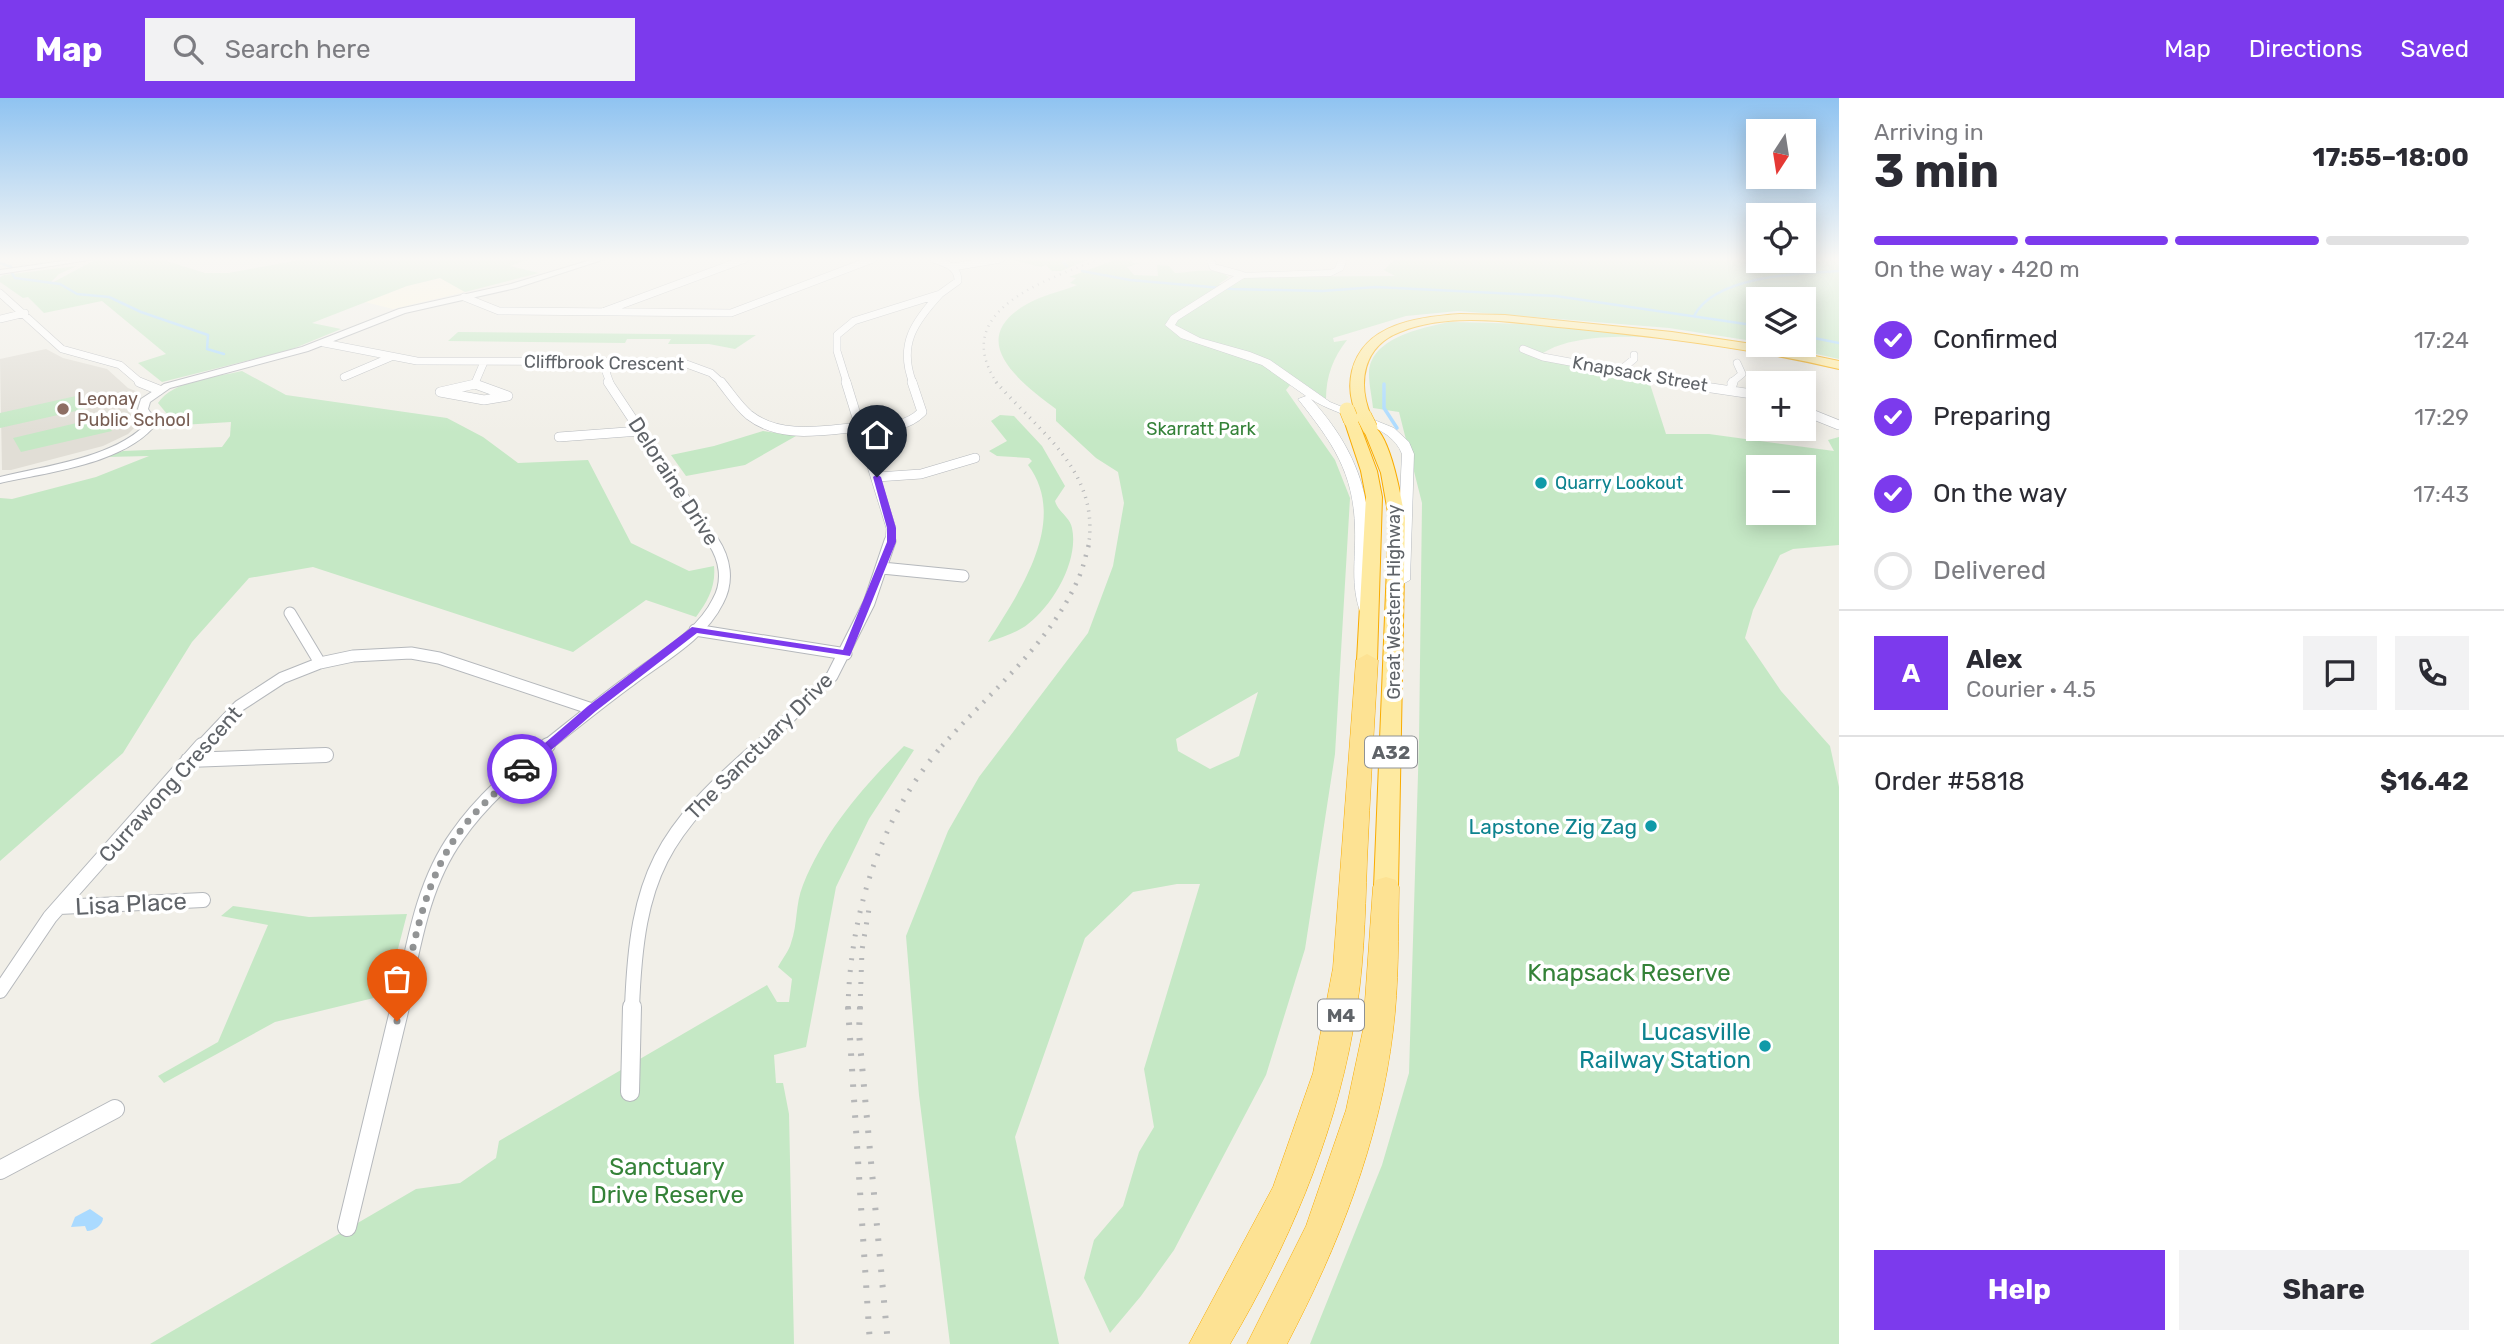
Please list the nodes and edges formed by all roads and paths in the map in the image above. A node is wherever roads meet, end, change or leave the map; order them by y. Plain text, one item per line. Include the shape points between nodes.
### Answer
1 (28, 317) edge
2 (386, 317) edge
3 (865, 317) edge
4 (920, 317) edge
5 (1174, 317) edge
6 (1456, 317) edge
7 (1517, 317) edge
8 (1746, 342) edge
9 (324, 343) junction
10 (1523, 349) dead end
11 (1634, 355) dead end
12 (391, 357) junction
13 (1814, 357) edge
14 (613, 361) junction
15 (484, 362) junction
16 (1737, 363) dead end
17 (1839, 363) edge
18 (1274, 369) junction
19 (1618, 372) junction
20 (344, 377) dead end
21 (475, 384) junction
22 (1731, 389) junction
23 (159, 390) junction
24 (1746, 392) edge
25 (1816, 416) edge
26 (1358, 418) junction
27 (1839, 425) edge
28 (861, 428) junction
29 (640, 430) junction
30 (559, 437) dead end
31 (975, 458) dead end
32 (877, 477) junction
33 (0, 480) edge
34 (882, 568) junction
35 (963, 576) dead end
36 (290, 614) dead end
37 (1369, 614) junction
38 (1396, 617) junction
39 (695, 630) junction
40 (846, 654) junction
41 (1367, 660) joint
42 (320, 663) junction
43 (592, 709) junction
44 (326, 755) dead end
45 (188, 761) junction
46 (1386, 887) joint
47 (202, 900) dead end
48 (59, 907) junction
49 (0, 991) edge
50 (630, 1092) dead end
51 (115, 1109) dead end
52 (0, 1170) edge
53 (347, 1227) dead end
54 (1208, 1344) edge
55 (1266, 1344) edge

1 - 23 street via 65,351 114,363 142,384
2 - 9 street
3 - 28 street, The Sanctuary Drive via 837,334 836,351
4 - 28 street via 904,349 922,412 902,425
5 - 18 main road via 1172,328 1193,339 1247,354
6 - 26 highway, Great Western Highway / A32 via 1420,318 1380,328 1360,344 1345,375
7 - 8 highway, Great Western Highway / A32
9 - 12 street, Cliffbrook Crescent
9 - 23 street
10 - 19 street, Knapsack Street
11 - 19 street
12 - 15 street, Cliffbrook Crescent
12 - 20 street
13 - 17 highway, Great Western Highway / A32
14 - 15 street, Cliffbrook Crescent
14 - 28 street, Cliffbrook Crescent via 673,361 708,370 755,419 774,427
14 - 29 street, Deloraine Drive via 606,377
15 - 21 street
16 - 22 street via 1742,374 1730,384
17 - 26 highway, Great Western Highway / A32 via 1684,336 1506,319 1438,320 1396,328 1368,349 1355,384
18 - 37 main road via 1325,421 1352,467 1363,530 1359,590
18 - 38 main road via 1311,397 1388,432 1406,446 1404,571
19 - 22 street, Knapsack Street
21 - 21 street via 508,396 495,400 440,393
22 - 24 street, Knapsack Street
23 - 33 street via 143,405 151,425 131,442
25 - 27 street
26 - 37 highway, Great Western Highway / A32 via 1374,497
26 - 38 highway, Great Western Highway / A32 via 1389,473 1395,497
28 - 32 street, The Sanctuary Drive
29 - 30 street
29 - 39 street, Deloraine Drive via 722,554 724,589 715,608
31 - 32 street via 925,473
32 - 34 street, The Sanctuary Drive via 892,535
34 - 35 street
34 - 40 street, The Sanctuary Drive
36 - 42 street
37 - 41 highway, Great Western Highway / A32
38 - 46 highway, Great Western Highway / A32
39 - 40 street
39 - 43 street, Deloraine Drive
40 - 50 street, The Sanctuary Drive via 816,695 695,807 662,851 639,924
41 - 54 highway, M4 via 1348,965 1330,1066 1287,1196 1241,1292
42 - 43 street, Currawong Crescent via 373,653 421,654
42 - 45 street, Currawong Crescent via 282,678 246,701
43 - 53 street, Deloraine Drive via 479,808 438,868 426,899
44 - 45 street
45 - 48 street, Currawong Crescent
46 - 55 highway, M4 via 1381,1000 1369,1077 1339,1182
47 - 48 street, Lisa Place
48 - 49 street, Currawong Crescent
51 - 52 street

